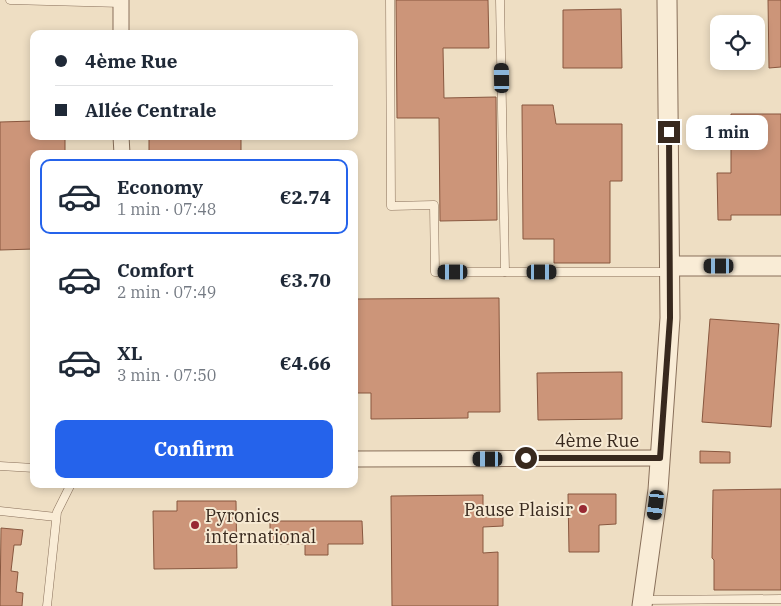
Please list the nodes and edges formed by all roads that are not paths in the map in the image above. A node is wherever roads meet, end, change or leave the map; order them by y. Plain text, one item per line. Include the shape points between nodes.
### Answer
1 (10, 0) edge
2 (390, 0) edge
3 (500, 0) edge
4 (668, 0) edge
5 (121, 1) edge
6 (121, 30) edge
7 (781, 266) edge
8 (671, 269) junction
9 (505, 272) junction
10 (660, 458) junction
11 (358, 459) edge
12 (0, 466) edge
13 (30, 468) edge
14 (69, 488) edge
15 (0, 512) edge
16 (56, 517) junction
17 (781, 599) edge
18 (642, 603) edge
19 (47, 606) edge

1 - 5 lane
2 - 9 lane via 391,206 434,205 436,272
3 - 9 lane
4 - 8 street
5 - 6 street
7 - 8 street
8 - 9 lane
8 - 10 street via 666,402
10 - 11 street, 4ème Rue
10 - 18 street
12 - 13 lane
14 - 16 lane
15 - 16 lane
16 - 19 lane
17 - 18 lane

